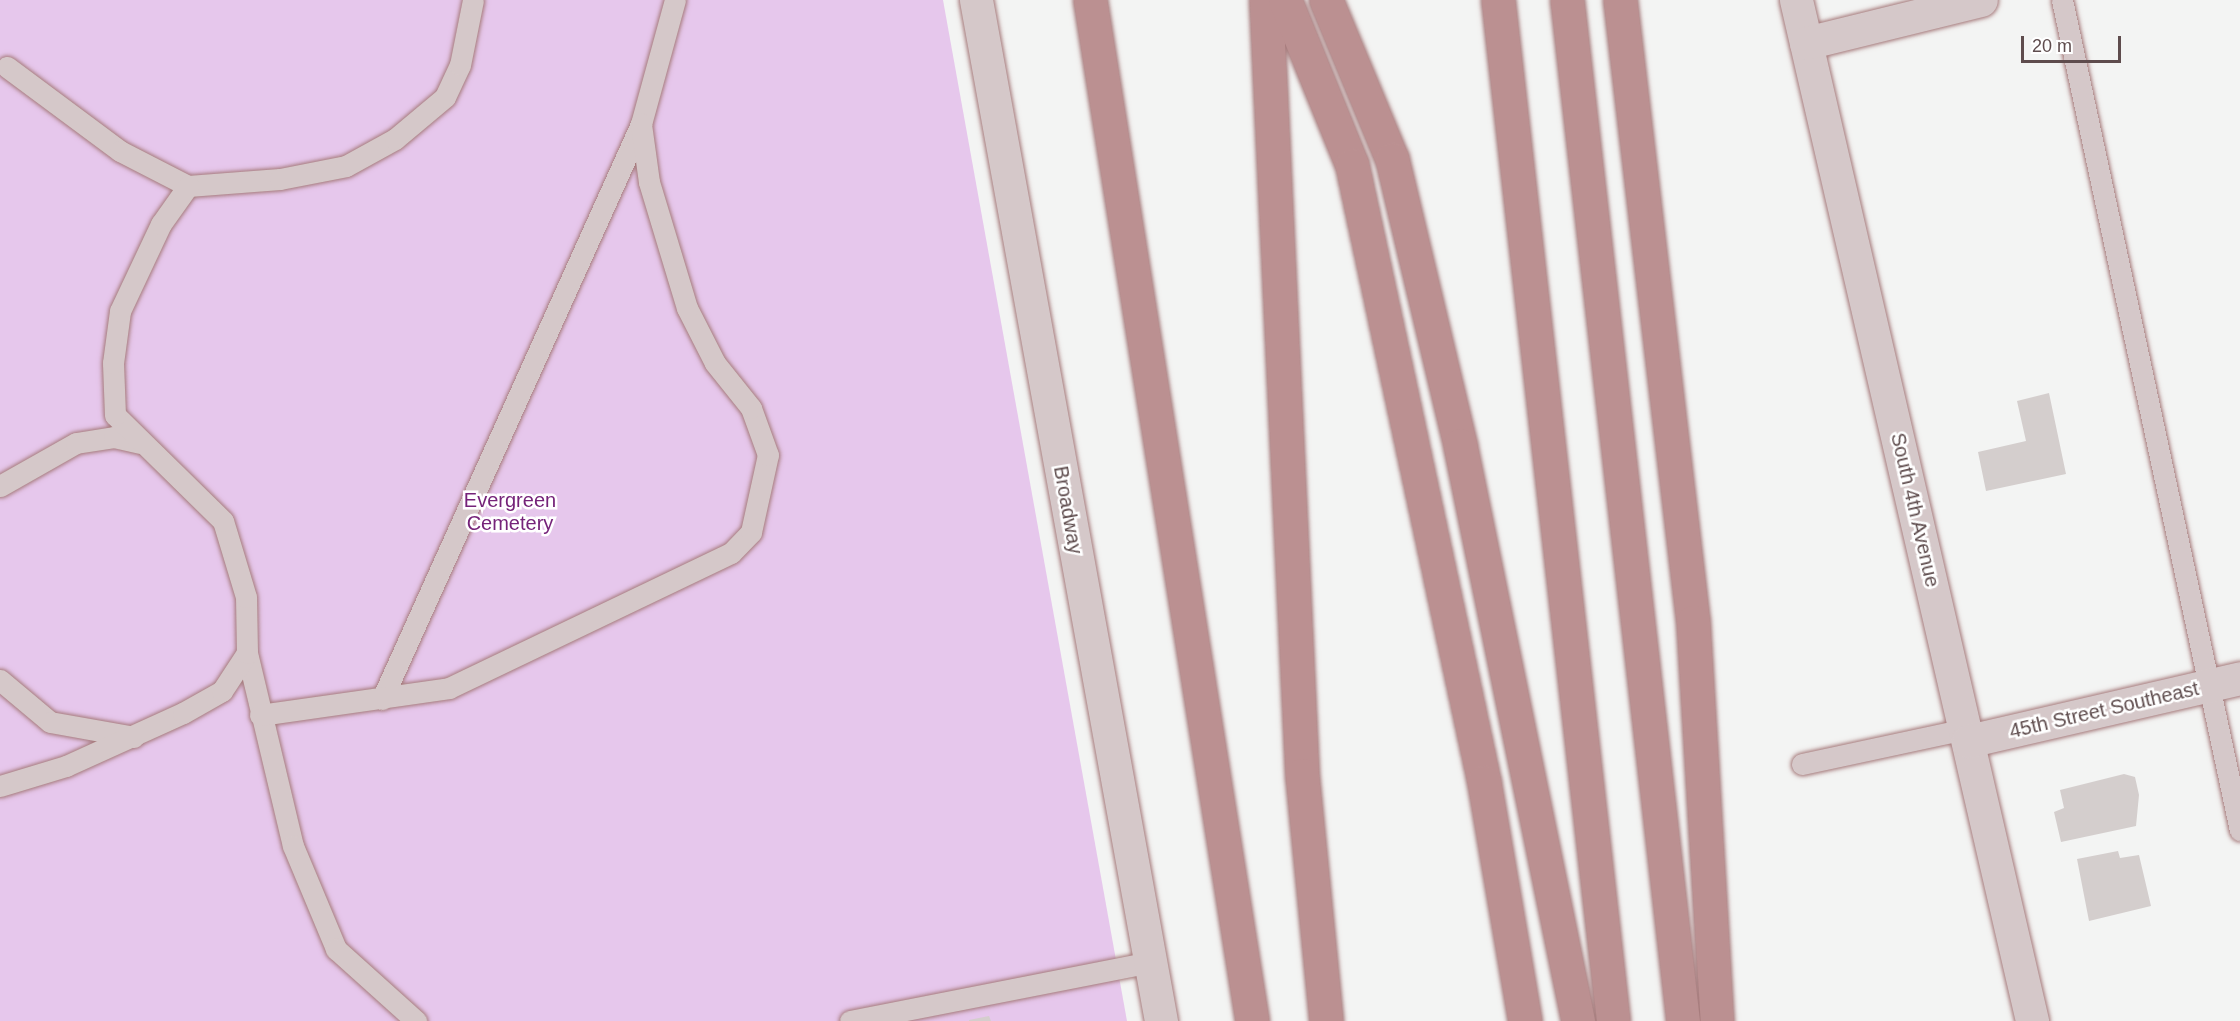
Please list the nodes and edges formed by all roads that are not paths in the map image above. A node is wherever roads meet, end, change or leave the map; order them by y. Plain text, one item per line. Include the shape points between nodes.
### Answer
1 (473, 0) edge
2 (675, 0) edge
3 (976, 0) edge
4 (1090, 0) edge
5 (1266, 0) edge
6 (1285, 0) edge
7 (1326, 0) edge
8 (1498, 0) edge
9 (1567, 0) edge
10 (1620, 0) edge
11 (1796, 0) edge
12 (1981, 0) edge
13 (2062, 0) edge
14 (1806, 43) junction
15 (2, 66) edge
16 (641, 124) junction
17 (188, 186) junction
18 (140, 443) junction
19 (0, 486) edge
20 (248, 653) junction
21 (2240, 678) edge
22 (0, 680) edge
23 (2206, 686) junction
24 (382, 699) junction
25 (260, 715) junction
26 (1967, 735) junction
27 (134, 738) junction
28 (1802, 764) dead end
29 (0, 786) edge
30 (2240, 830) edge
31 (1151, 962) junction
32 (416, 1021) edge
33 (850, 1021) edge
34 (1161, 1021) edge
35 (1252, 1021) edge
36 (1326, 1021) edge
37 (1525, 1021) edge
38 (1578, 1021) edge
39 (1613, 1021) edge
40 (1683, 1021) edge
41 (1717, 1021) edge
42 (2032, 1021) edge

1 - 17 lane via 459,64 446,97 394,139 346,166 280,179
2 - 16 lane
3 - 31 street, Broadway
4 - 35 highway
5 - 36 highway via 1267,99 1302,775
6 - 37 highway via 1352,165 1484,782
7 - 38 highway via 1392,159 1460,445
8 - 39 highway
9 - 40 highway
10 - 41 highway via 1694,622
11 - 14 street, South 4th Avenue
12 - 14 street
13 - 23 lane
14 - 26 street, South 4th Avenue
15 - 17 lane via 120,151
16 - 24 lane
16 - 24 lane via 649,182 687,308 715,363 752,408 768,455 751,532 731,553 449,688
17 - 18 lane via 161,224 120,311 113,363 115,415
18 - 19 lane via 114,437 76,443
18 - 20 lane via 223,521 246,597
20 - 25 lane
20 - 27 lane via 222,691
21 - 23 street, 45th Street Southeast
22 - 27 lane via 50,722
23 - 26 street, 45th Street Southeast
23 - 30 lane
24 - 25 lane
25 - 32 lane via 293,846 336,949
26 - 28 lane
26 - 42 street, South 4th Avenue
27 - 29 lane
31 - 33 lane
31 - 34 street, Broadway

